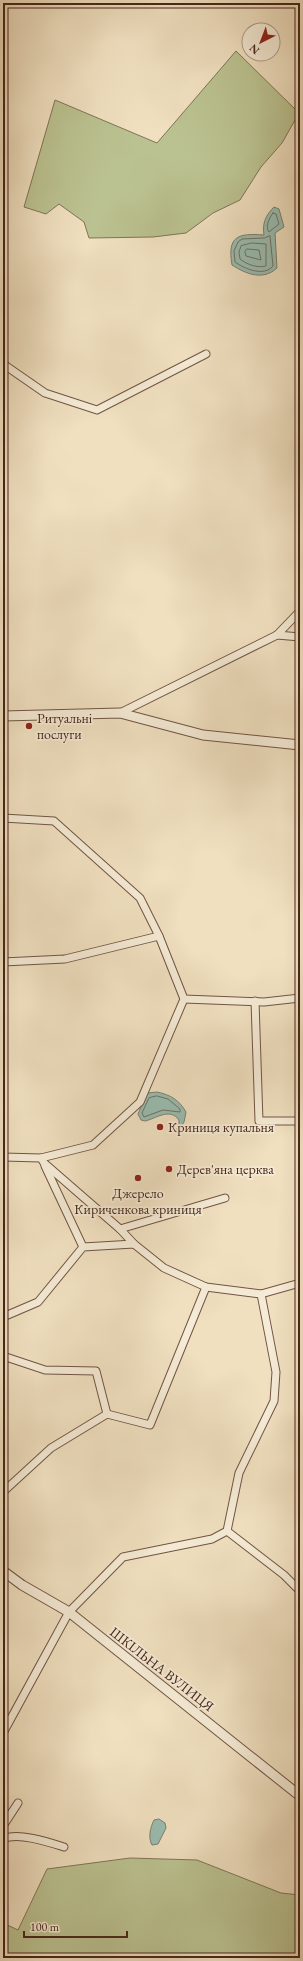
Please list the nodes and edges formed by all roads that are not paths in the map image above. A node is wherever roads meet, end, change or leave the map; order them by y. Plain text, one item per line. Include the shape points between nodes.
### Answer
1 (206, 354) dead end
2 (3, 362) edge
3 (300, 611) edge
4 (277, 635) junction
5 (300, 637) edge
6 (120, 713) junction
7 (3, 716) edge
8 (300, 745) edge
9 (3, 818) edge
10 (159, 936) junction
11 (3, 962) edge
12 (300, 998) edge
13 (184, 999) junction
14 (255, 1001) junction
15 (300, 1121) edge
16 (3, 1157) edge
17 (42, 1160) junction
18 (225, 1198) dead end
19 (120, 1229) junction
20 (134, 1244) junction
21 (83, 1248) junction
22 (300, 1283) edge
23 (206, 1287) junction
24 (261, 1294) junction
25 (3, 1317) edge
26 (3, 1356) edge
27 (107, 1414) junction
28 (3, 1492) edge
29 (227, 1531) junction
30 (3, 1571) edge
31 (300, 1591) edge
32 (68, 1612) junction
33 (3, 1733) edge
34 (300, 1796) edge
35 (18, 1803) dead end
36 (3, 1826) edge
37 (3, 1839) edge
38 (64, 1847) dead end

1 - 2 street via 98,410 45,393
3 - 4 street
4 - 5 street
4 - 6 street
6 - 7 street
6 - 8 street via 203,735
9 - 10 street via 54,821 140,898
10 - 11 street via 65,959
10 - 13 street
12 - 14 street
13 - 14 street
13 - 17 street via 140,1102 94,1145
14 - 15 street via 259,1121
16 - 17 street
17 - 19 street
17 - 21 street
18 - 19 street
19 - 20 street
20 - 21 street
20 - 23 street via 164,1268
21 - 25 street via 38,1302
22 - 24 street
23 - 24 street
23 - 27 street via 150,1425
24 - 29 street via 276,1372 274,1401 239,1473
26 - 27 street via 45,1370 96,1371
27 - 28 street via 52,1448
29 - 31 street via 284,1575
29 - 32 street via 212,1539 123,1557
30 - 32 street, ШКІЛЬНА ВУЛИЦЯ
32 - 33 street
32 - 34 street, ШКІЛЬНА ВУЛИЦЯ
35 - 36 street
37 - 38 street via 11,1836

